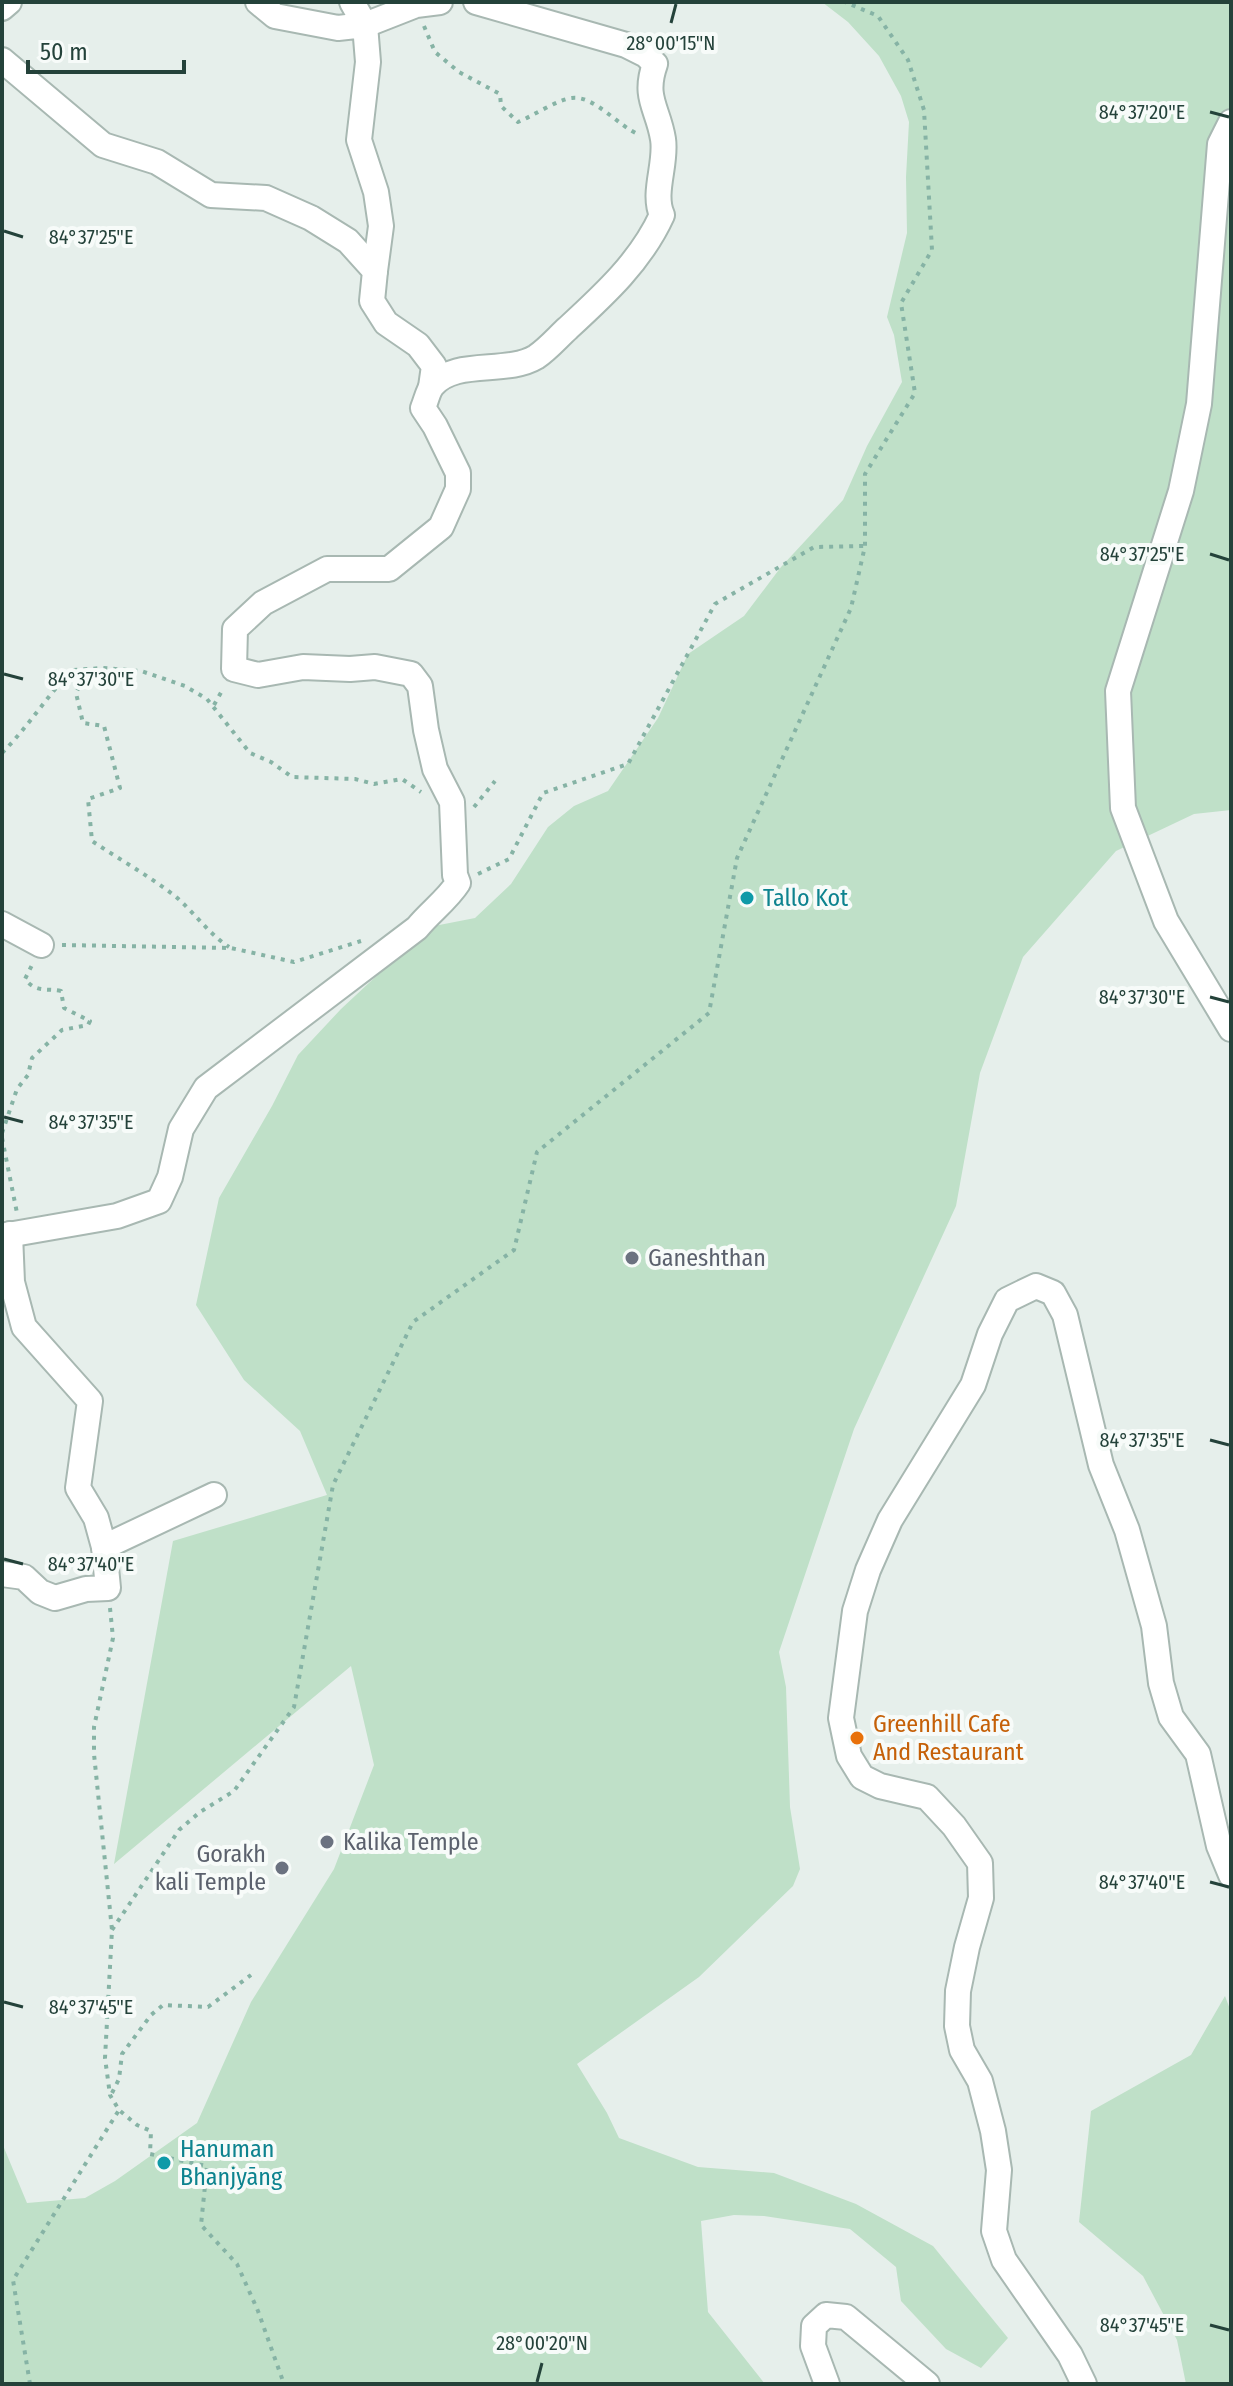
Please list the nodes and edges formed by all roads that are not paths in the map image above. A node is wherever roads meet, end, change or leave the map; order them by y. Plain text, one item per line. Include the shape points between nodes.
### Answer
1 (9, 2) edge
2 (258, 2) edge
3 (352, 2) edge
4 (476, 2) edge
5 (428, 4) edge
6 (2, 8) edge
7 (365, 25) junction
8 (2, 60) edge
9 (1231, 122) edge
10 (375, 271) junction
11 (431, 387) junction
12 (2, 924) edge
13 (41, 945) road end
14 (1231, 1029) edge
15 (11, 1234) edge
16 (214, 1495) dead end
17 (104, 1547) junction
18 (2, 1574) edge
19 (1231, 1875) edge
20 (827, 2384) edge
21 (927, 2384) edge
22 (1084, 2384) edge

1 - 6 street
2 - 7 street via 275,16 338,28
3 - 7 street
4 - 11 street via 626,45 655,64 651,102 663,139 658,206 662,215 652,238 614,286 537,356 513,367 467,369 444,376
5 - 7 street
7 - 10 street via 368,62 359,140 381,226
8 - 10 street via 103,145 157,162 211,195 266,198 311,218 348,241
9 - 14 street via 1220,144 1199,404 1181,491 1118,691 1123,808 1166,921
10 - 11 street via 372,301 386,323 418,345 434,366
11 - 15 street via 423,408 458,473 458,489 441,527 389,569 327,569 263,603 235,629 234,669 258,675 303,667 375,667 411,674 420,686 435,769 452,802 458,883 417,928 206,1088 181,1129 159,1201 117,1216
12 - 13 street
15 - 17 street via 12,1282 24,1327 90,1401 78,1488 96,1518
16 - 17 street
17 - 18 street via 108,1588 55,1598 24,1577
19 - 22 street via 1198,1754 1171,1717 1154,1626 1127,1530 1101,1465 1065,1315 1053,1293 1036,1286 1007,1300 973,1385 884,1533 855,1611 841,1718 849,1756 862,1777 927,1797 980,1863 981,1898 958,1991 957,2026 993,2131 999,2170 994,2231 1004,2260
20 - 21 street via 813,2346 814,2326 826,2315 846,2317

